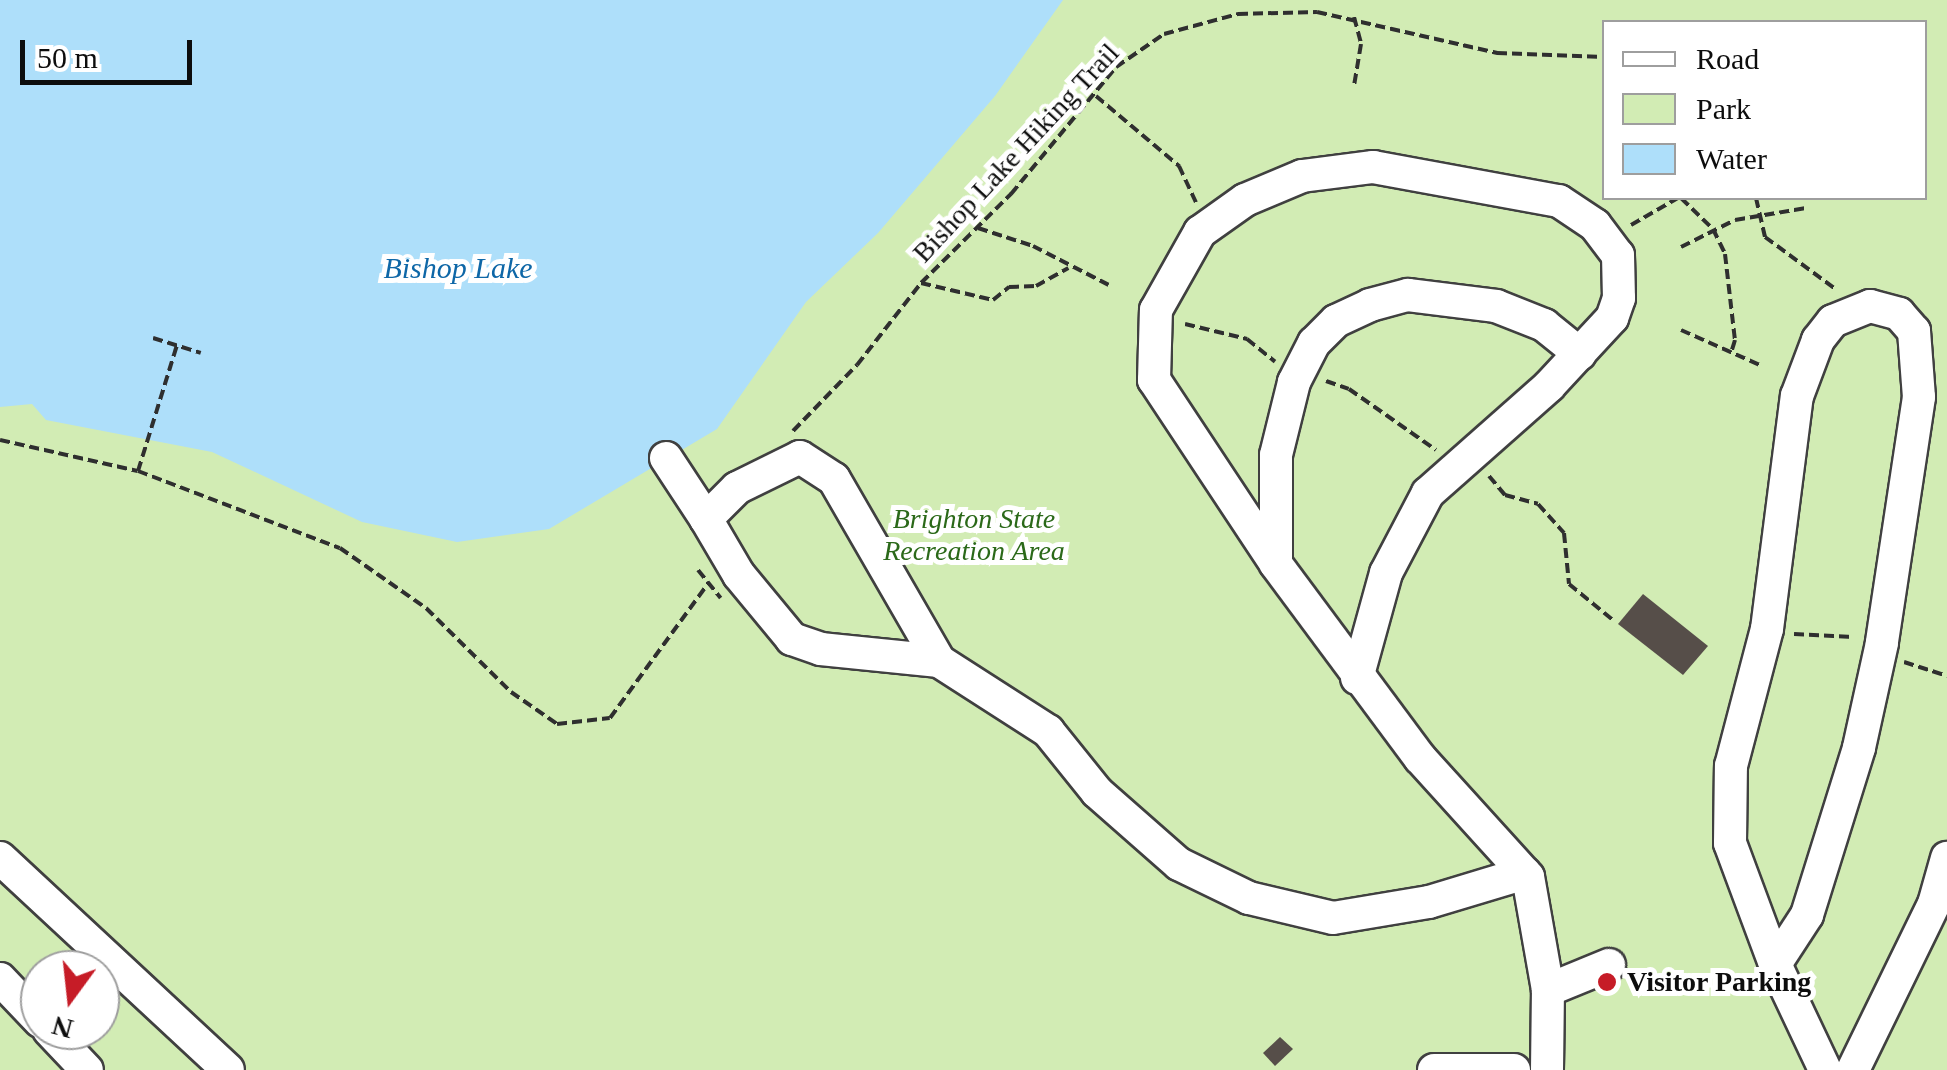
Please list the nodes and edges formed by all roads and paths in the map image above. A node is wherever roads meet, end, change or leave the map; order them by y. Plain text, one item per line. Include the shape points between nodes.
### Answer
1 (1354, 17) junction
2 (1602, 58) edge
3 (1354, 86) dead end
4 (1096, 96) junction
5 (1676, 200) edge
6 (1682, 200) edge
7 (1757, 200) edge
8 (1806, 208) dead end
9 (1762, 212) junction
10 (1216, 221) junction
11 (976, 228) junction
12 (1713, 229) junction
13 (1608, 238) junction
14 (1681, 247) dead end
15 (1068, 268) junction
16 (921, 283) junction
17 (1110, 285) dead end
18 (1851, 310) junction
19 (1681, 330) dead end
20 (153, 338) dead end
21 (177, 345) junction
22 (201, 353) dead end
23 (1731, 353) junction
24 (1580, 354) junction
25 (1762, 366) dead end
26 (0, 440) edge
27 (1471, 453) junction
28 (666, 458) dead end
29 (772, 467) junction
30 (138, 471) junction
31 (706, 518) junction
32 (1276, 564) junction
33 (698, 570) dead end
34 (720, 574) junction
35 (1614, 621) dead end
36 (1317, 622) junction
37 (1372, 623) junction
38 (1767, 629) junction
39 (1881, 649) junction
40 (939, 661) junction
41 (1947, 676) edge
42 (1357, 678) junction
43 (0, 858) edge
44 (1947, 858) edge
45 (1525, 874) junction
46 (1807, 915) junction
47 (1760, 931) junction
48 (1608, 964) dead end
49 (1775, 964) junction
50 (0, 979) edge
51 (1548, 990) junction
52 (20, 1000) edge
53 (68, 1050) edge
54 (87, 1070) edge
55 (228, 1070) edge
56 (1434, 1070) edge
57 (1514, 1070) edge
58 (1547, 1070) edge
59 (1825, 1070) edge
60 (1853, 1070) edge

1 - 2 path, Bishop Lake Hiking Trail via 1497,53
1 - 3 path via 1361,44
1 - 4 path, Bishop Lake Hiking Trail via 1277,10 1164,34 1116,67
4 - 10 path via 1178,166 1190,194
4 - 11 path, Bishop Lake Hiking Trail
5 - 13 path
6 - 12 path
7 - 9 path
8 - 9 path
9 - 12 path
9 - 18 path via 1766,236 1781,254 1828,280
10 - 13 street via 1245,200 1302,176 1373,167 1559,201
10 - 32 street via 1200,232 1166,284 1156,310 1154,380
11 - 15 path via 1033,246
11 - 16 path, Bishop Lake Hiking Trail
12 - 14 path
12 - 23 path via 1729,271
13 - 24 street via 1618,255 1619,298 1599,337
15 - 16 path via 1036,286 1009,287 994,300
15 - 17 path
16 - 29 path, Bishop Lake Hiking Trail via 857,365 794,429
18 - 38 street via 1818,340 1798,396
18 - 39 street via 1870,306 1899,314 1914,331 1920,363
19 - 23 path
20 - 21 path
21 - 22 path
21 - 30 path
23 - 25 path
24 - 27 street
24 - 32 street via 1544,326 1454,297 1408,295 1336,321 1298,372 1276,455
26 - 30 path
27 - 35 path via 1504,495 1538,504 1564,532 1568,584
27 - 37 street via 1428,493 1386,572
28 - 31 street
29 - 31 street
29 - 40 street via 800,457 834,480
30 - 34 path via 340,548 426,608 511,692 557,724 610,718
31 - 34 street
32 - 36 street
33 - 34 path
34 - 40 street via 792,639 821,649
36 - 37 street
36 - 42 street
37 - 42 street
38 - 39 path
38 - 47 street via 1727,805 1730,843
39 - 41 path
39 - 46 street
40 - 45 street via 1048,731 1097,792 1179,864 1249,898 1333,918 1429,902
42 - 45 street
43 - 55 street
44 - 60 street via 1934,904
45 - 51 street
46 - 47 street
46 - 49 street
47 - 49 street
48 - 51 street
49 - 59 street
50 - 52 street
51 - 58 street
53 - 54 street
56 - 57 street

